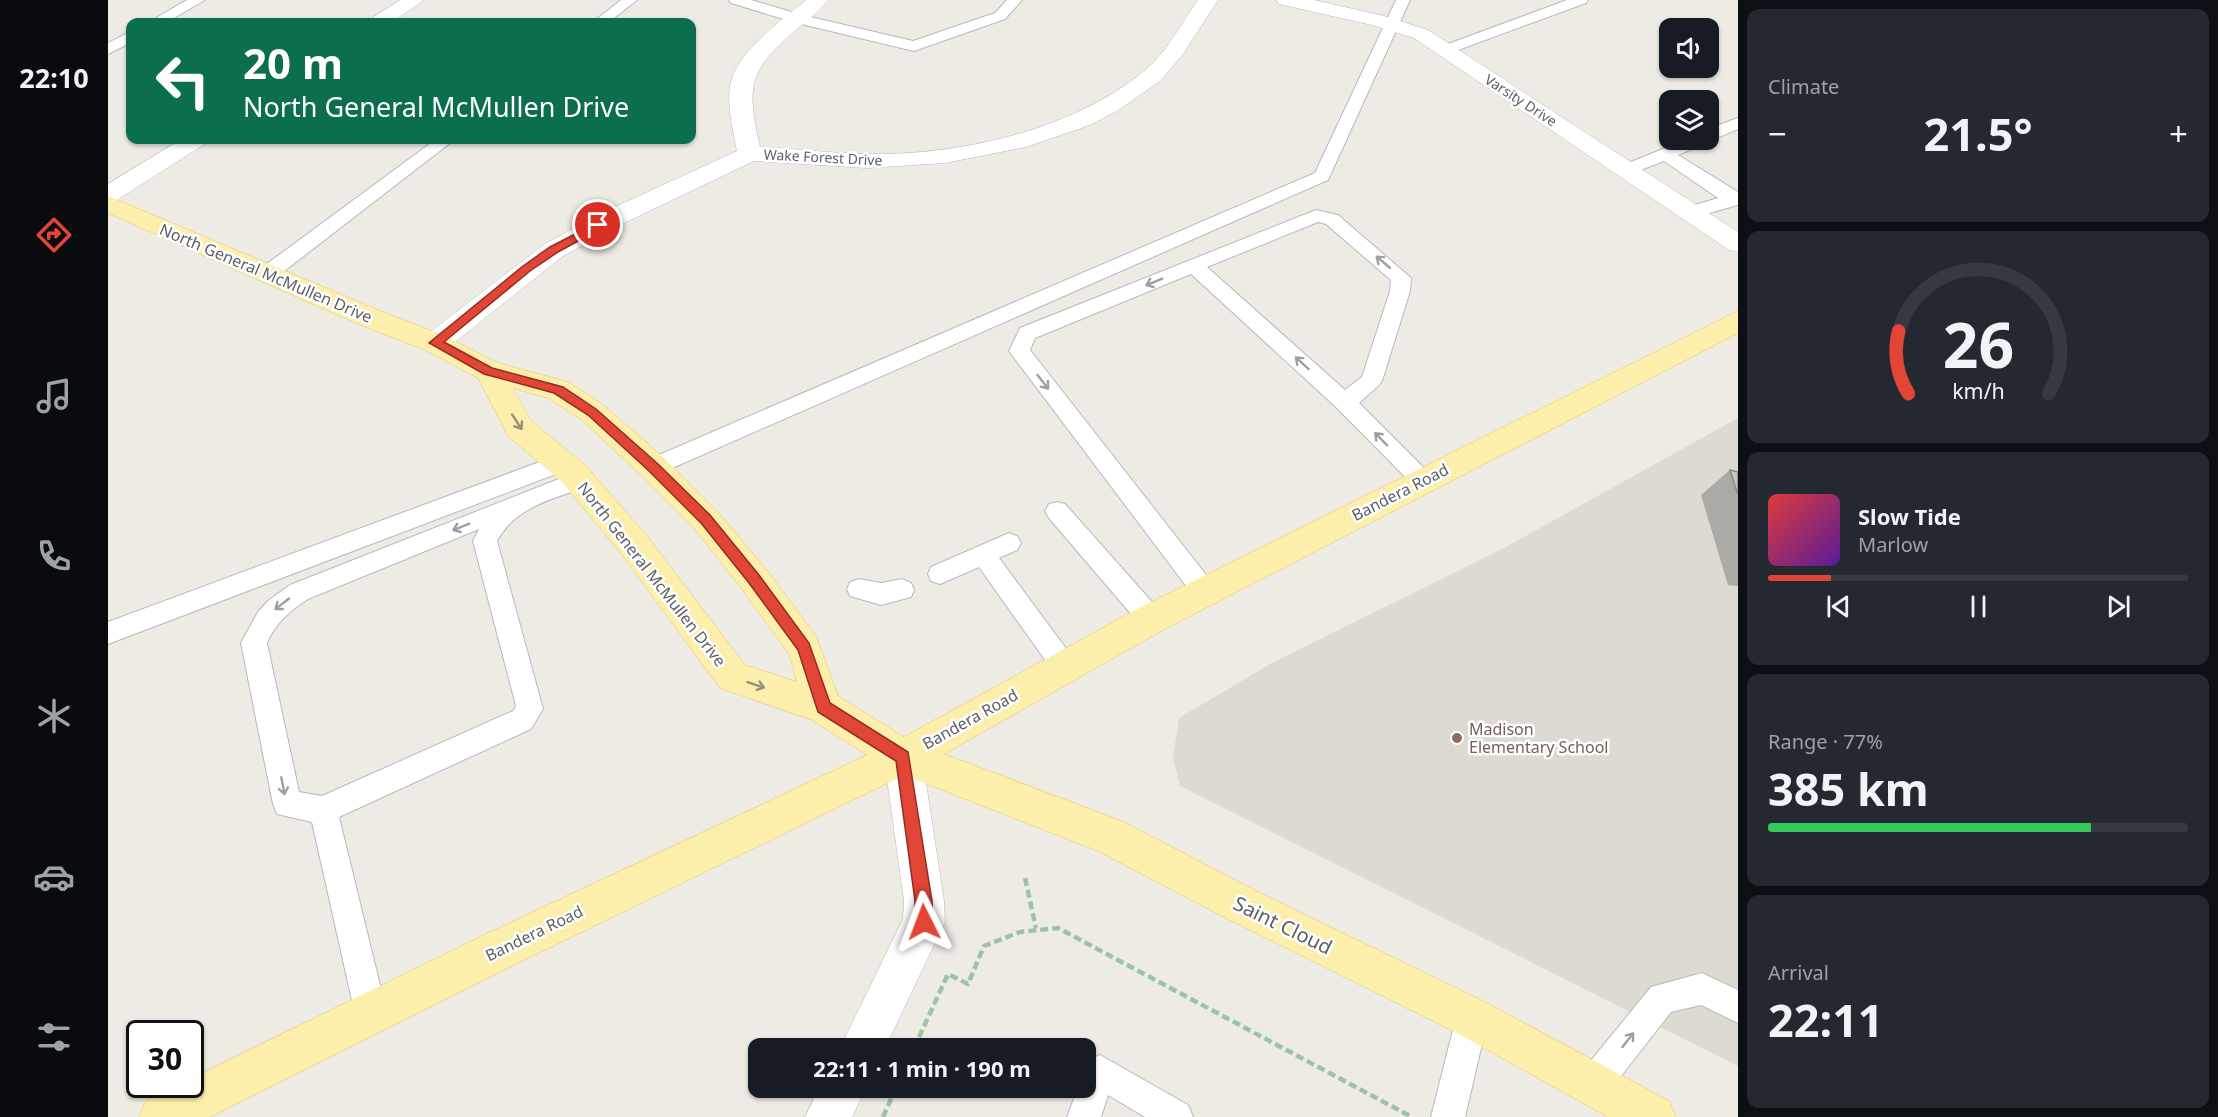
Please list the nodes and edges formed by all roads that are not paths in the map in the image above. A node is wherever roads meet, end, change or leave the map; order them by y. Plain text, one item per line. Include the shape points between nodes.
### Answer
1 (198, 0) edge
2 (414, 0) edge
3 (630, 0) edge
4 (736, 0) edge
5 (818, 0) edge
6 (1015, 0) edge
7 (1208, 0) edge
8 (1286, 0) edge
9 (1403, 0) edge
10 (1581, 0) edge
11 (164, 18) edge
12 (385, 18) edge
13 (605, 18) edge
14 (798, 19) junction
15 (1391, 24) junction
16 (126, 39) edge
17 (108, 49) edge
18 (1445, 50) junction
19 (1738, 123) edge
20 (1719, 131) edge
21 (189, 144) edge
22 (440, 144) edge
23 (1674, 150) edge
24 (750, 154) junction
25 (1665, 154) junction
26 (1627, 170) junction
27 (108, 195) edge
28 (1736, 199) edge
29 (108, 204) edge
30 (1691, 212) junction
31 (1738, 244) edge
32 (1194, 266) junction
33 (267, 274) junction
34 (1738, 321) edge
35 (435, 343) junction
36 (489, 371) junction
37 (1345, 402) junction
38 (653, 467) junction
39 (570, 471) junction
40 (1422, 480) junction
41 (515, 505) junction
42 (1057, 511) dead end
43 (1009, 543) dead end
44 (983, 554) junction
45 (940, 574) dead end
46 (859, 589) dead end
47 (902, 590) dead end
48 (1205, 592) junction
49 (1151, 620) junction
50 (108, 633) edge
51 (1065, 666) junction
52 (824, 707) junction
53 (903, 757) junction
54 (323, 810) junction
55 (1738, 1007) edge
56 (371, 1014) junction
57 (1472, 1018) junction
58 (867, 1038) edge
59 (1592, 1086) junction
60 (838, 1098) edge
61 (162, 1117) edge
62 (828, 1117) edge
63 (1084, 1117) edge
64 (1176, 1117) edge
65 (1449, 1117) edge
66 (1653, 1117) edge

1 - 11 lane
2 - 12 street
3 - 13 lane
4 - 14 lane
5 - 14 street
6 - 14 lane via 1000,16 914,46
7 - 24 street, Wake Forest Drive via 1152,76 1109,106 1052,132 983,150 907,160
8 - 15 street, Varsity Drive
9 - 15 lane
10 - 18 lane
14 - 24 street via 752,61 741,82 742,117
15 - 18 street, Varsity Drive via 1421,34
15 - 38 lane via 1322,176
16 - 17 lane
18 - 26 street, Varsity Drive
19 - 20 lane
21 - 27 street
22 - 33 lane
23 - 25 lane
24 - 35 street, Wake Forest Drive via 554,250
25 - 26 lane
25 - 28 lane
26 - 30 street, Varsity Drive
28 - 30 lane
29 - 33 main road, North General McMullen Drive
30 - 31 street, Varsity Drive
37 -> 32 lane
37 -> 32 lane via 1371,381 1401,278 1332,219 1317,216
32 -> 48 lane via 1027,333 1019,351
33 - 35 main road, North General McMullen Drive
34 - 40 main road, Bandera Road
35 - 36 main road, North General McMullen Drive
36 - 38 main road, North General McMullen Drive via 558,390 592,412
36 -> 39 main road, North General McMullen Drive via 519,428
40 -> 37 lane
38 - 52 main road, North General McMullen Drive via 705,519 804,647
39 - 41 lane
39 - 50 lane
39 -> 52 main road, North General McMullen Drive via 635,546 733,677
40 - 48 main road, Bandera Road
41 - 54 lane via 497,519 485,542 530,709 522,720
41 -> 54 lane via 299,592 261,624 254,643 286,804
42 - 49 lane
43 - 44 lane
44 - 45 lane
44 - 51 lane
46 - 47 lane via 881,594
48 - 49 main road, Bandera Road
49 - 51 main road, Bandera Road
51 - 53 main road, Bandera Road
52 - 53 main road, North General McMullen Drive
53 - 56 main road, Bandera Road
53 - 57 main road, Saint Cloud via 1110,836
53 - 58 street via 924,922
54 - 56 lane
59 -> 55 lane via 1662,998 1702,989
56 - 61 main road, Bandera Road
57 - 59 main road, Saint Cloud
57 - 65 lane
59 - 66 main road, Saint Cloud
60 - 62 street
63 - 64 lane via 1100,1071

